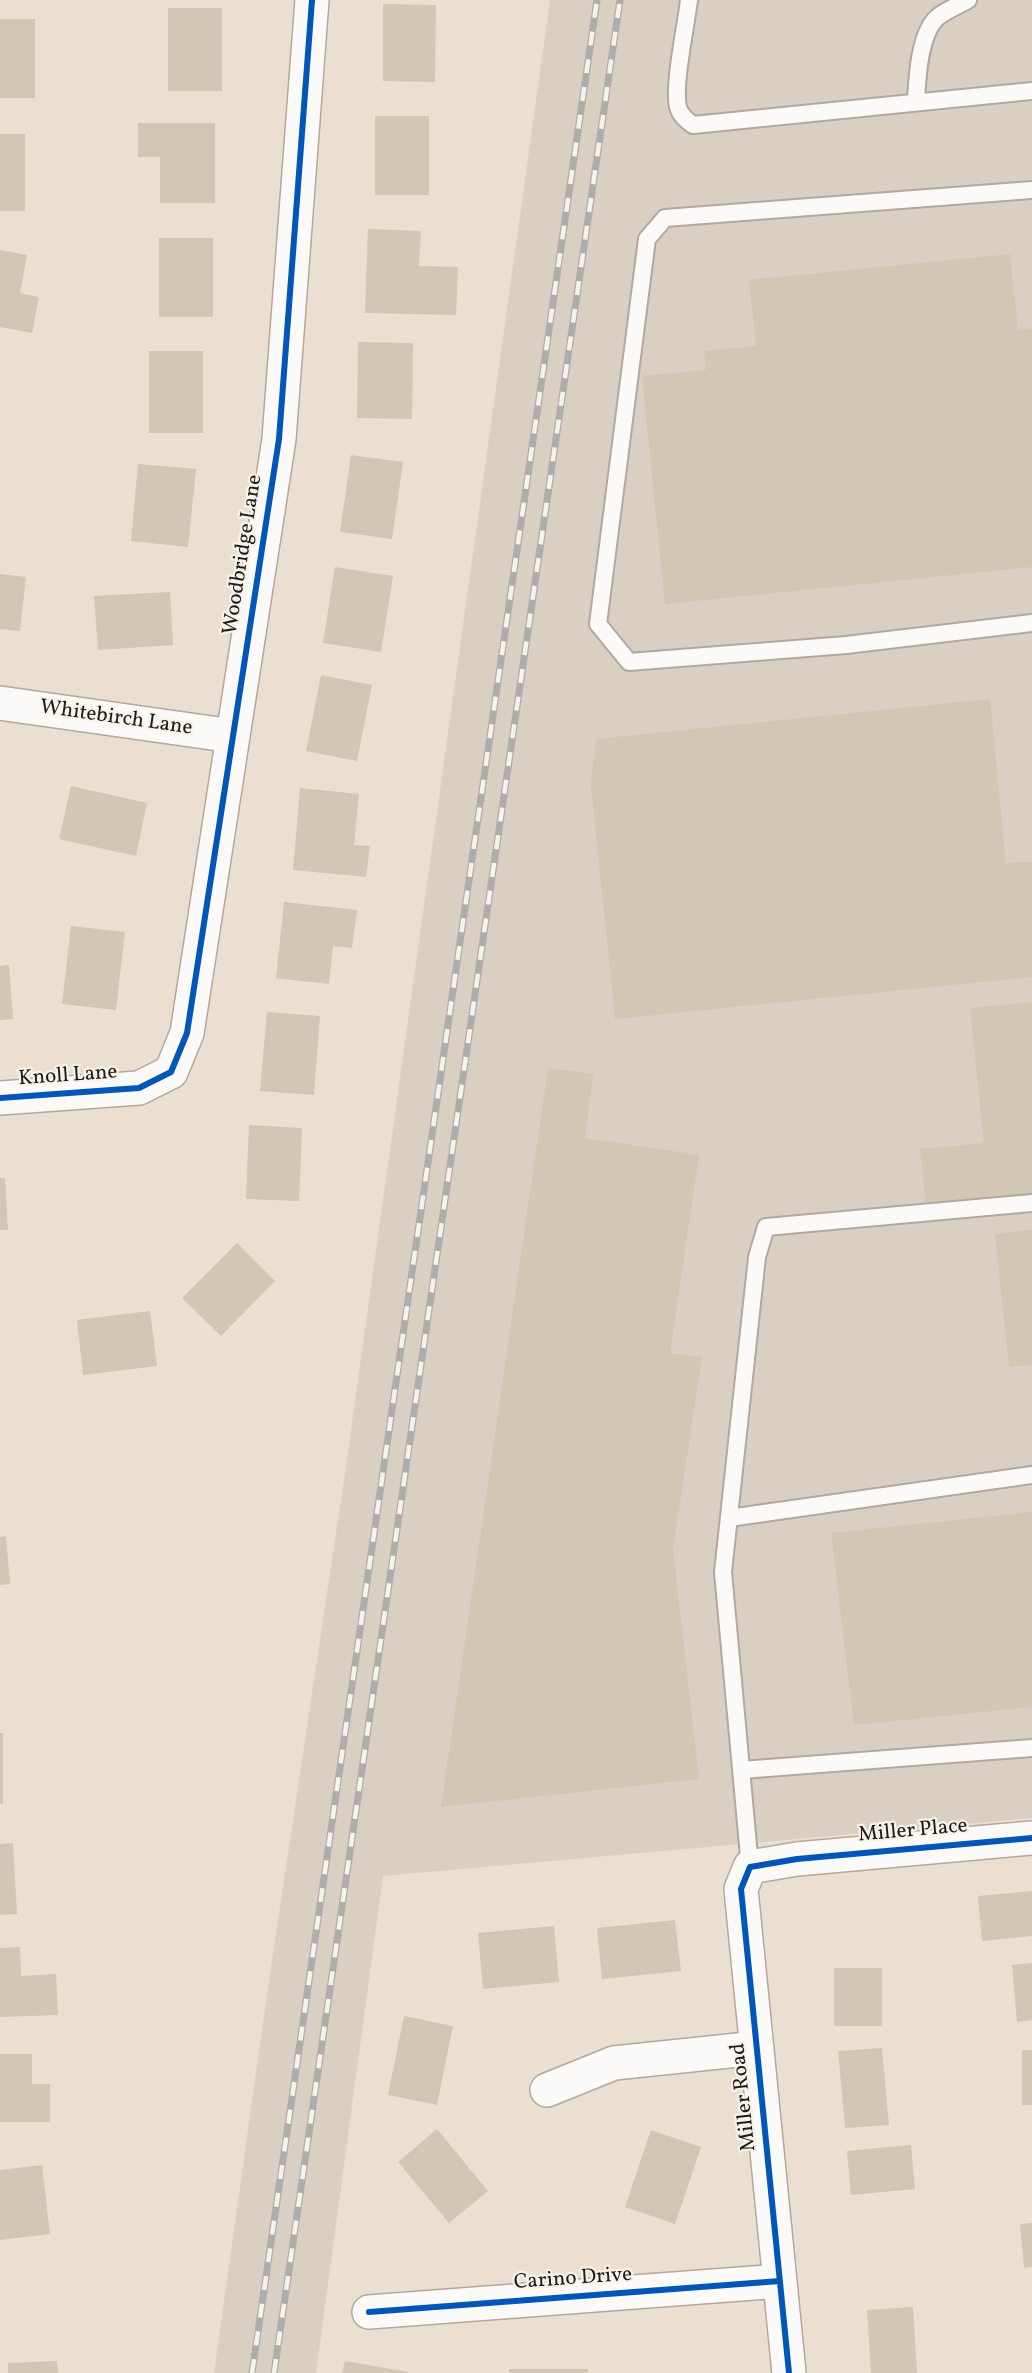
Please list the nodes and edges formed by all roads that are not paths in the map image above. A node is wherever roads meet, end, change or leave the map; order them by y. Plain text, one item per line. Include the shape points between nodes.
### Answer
1 (312, 0) edge
2 (689, 0) edge
3 (968, 0) edge
4 (1032, 91) edge
5 (916, 102) junction
6 (1032, 190) edge
7 (1032, 623) edge
8 (0, 703) edge
9 (233, 736) junction
10 (139, 1088) joint
11 (0, 1098) edge
12 (1032, 1203) edge
13 (1032, 1475) edge
14 (729, 1518) junction
15 (1032, 1748) edge
16 (741, 1770) junction
17 (1032, 1838) edge
18 (750, 1867) junction
19 (757, 2048) junction
20 (547, 2090) dead end
21 (780, 2281) junction
22 (369, 2312) dead end
23 (789, 2373) edge

1 - 9 street, Woodbridge Lane via 279,439
2 - 5 lane via 677,91 678,109 693,125
3 - 5 lane via 937,17 928,32 917,70
4 - 5 lane
6 - 7 lane via 665,218 647,239 598,624 629,662 846,645
8 - 9 street, Whitebirch Lane
9 - 10 street, Woodbridge Lane via 187,1033 171,1072
10 - 11 street, Knoll Lane
12 - 14 lane via 765,1227 758,1257
13 - 14 lane
14 - 16 lane via 723,1572
15 - 16 lane
16 - 18 lane
17 - 18 street, Miller Place via 797,1859
18 - 19 street, Miller Road via 741,1889
19 - 20 street via 614,2063
19 - 21 street, Miller Road
21 - 22 street, Carino Drive
21 - 23 street, Miller Road

